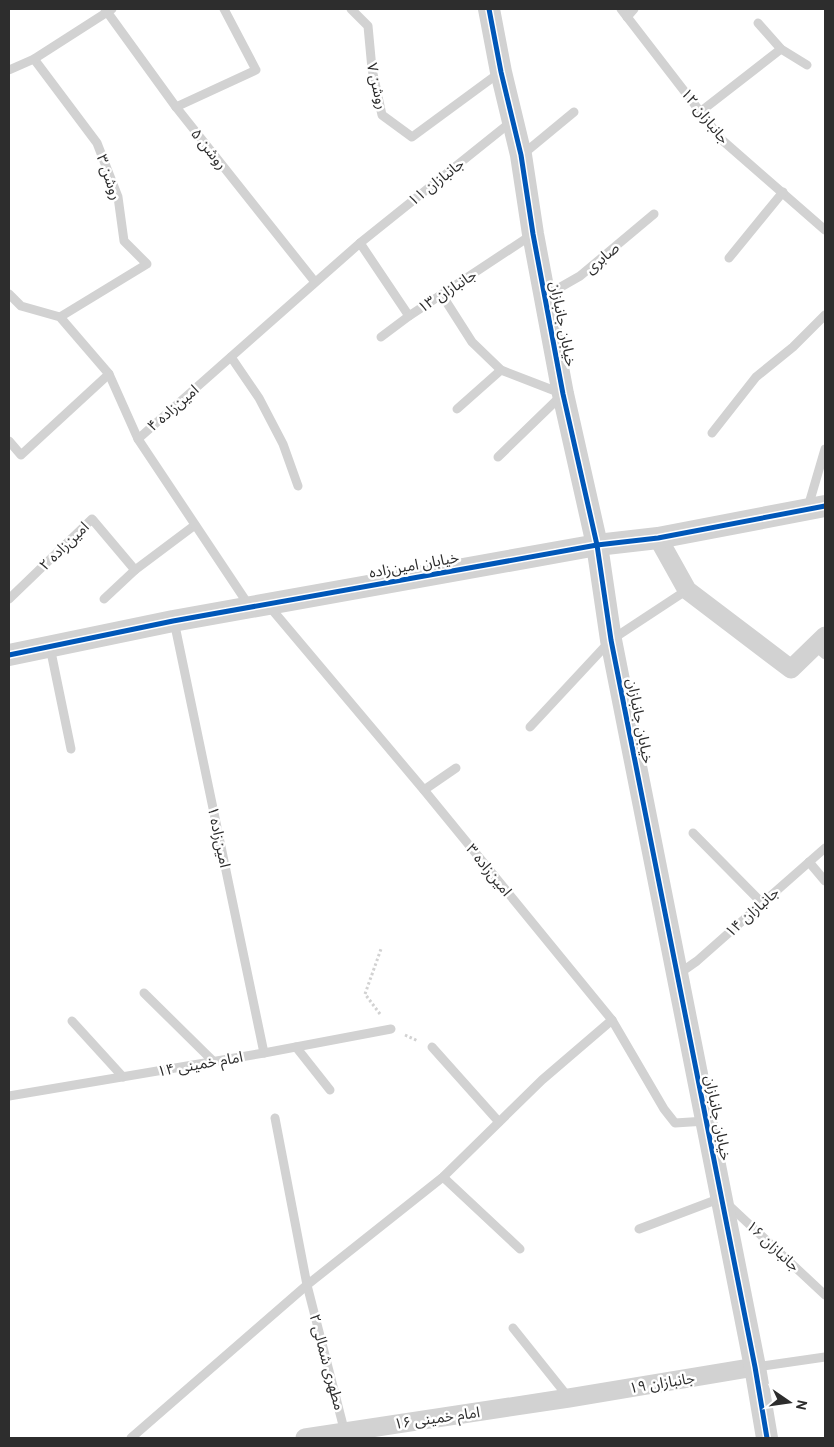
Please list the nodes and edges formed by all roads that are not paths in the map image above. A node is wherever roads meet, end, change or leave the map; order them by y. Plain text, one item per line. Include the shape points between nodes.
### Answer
1 (224, 9) edge
2 (351, 9) edge
3 (489, 9) edge
4 (620, 9) edge
5 (634, 9) edge
6 (108, 10) edge
7 (627, 17) junction
8 (758, 23) dead end
9 (781, 50) junction
10 (34, 59) junction
11 (807, 65) dead end
12 (9, 70) edge
13 (501, 72) junction
14 (176, 108) junction
15 (574, 112) dead end
16 (700, 112) junction
17 (513, 121) junction
18 (521, 155) junction
19 (783, 192) junction
20 (654, 214) dead end
21 (825, 230) edge
22 (533, 234) junction
23 (360, 243) junction
24 (729, 258) dead end
25 (315, 282) junction
26 (9, 294) edge
27 (442, 295) junction
28 (545, 296) junction
29 (825, 315) edge
30 (409, 316) junction
31 (60, 317) junction
32 (381, 337) dead end
33 (231, 357) junction
34 (501, 370) junction
35 (109, 374) junction
36 (563, 394) junction
37 (457, 409) dead end
38 (712, 433) dead end
39 (138, 439) junction
40 (9, 441) edge
41 (825, 449) edge
42 (498, 457) dead end
43 (298, 486) dead end
44 (816, 508) edge
45 (195, 525) junction
46 (658, 538) junction
47 (597, 546) junction
48 (135, 570) junction
49 (687, 590) junction
50 (9, 599) edge
51 (104, 599) dead end
52 (259, 606) junction
53 (174, 621) junction
54 (611, 640) junction
55 (50, 646) junction
56 (822, 646) edge
57 (9, 655) edge
58 (530, 727) dead end
59 (71, 749) dead end
60 (456, 768) dead end
61 (424, 790) junction
62 (693, 833) dead end
63 (825, 848) edge
64 (809, 862) junction
65 (825, 881) edge
66 (762, 903) junction
67 (677, 975) junction
68 (144, 992) dead end
69 (612, 1020) junction
70 (72, 1021) dead end
71 (391, 1029) road end
72 (296, 1047) junction
73 (432, 1047) road end
74 (264, 1053) junction
75 (214, 1062) junction
76 (123, 1077) junction
77 (330, 1090) dead end
78 (9, 1096) edge
79 (275, 1118) dead end
80 (707, 1121) junction
81 (499, 1122) junction
82 (443, 1178) junction
83 (721, 1198) junction
84 (639, 1229) dead end
85 (520, 1249) dead end
86 (307, 1285) junction
87 (825, 1295) edge
88 (513, 1328) dead end
89 (825, 1357) edge
90 (755, 1367) junction
91 (569, 1398) junction
92 (348, 1436) edge
93 (131, 1438) edge
94 (305, 1438) edge
95 (767, 1438) edge

1 - 14 lane via 256,70
2 - 13 lane, روشن ۷ via 368,26 372,69 382,115 412,137
3 - 13 street, خیابان جانبازان
4 - 7 lane, جانبازان ۱۲
5 - 7 lane
6 - 10 lane
6 - 14 lane, روشن ۵
7 - 16 lane, جانبازان ۱۲
8 - 9 lane
9 - 11 lane
9 - 16 lane
10 - 12 lane
10 - 31 lane, روشن ۳ via 96,143 118,197 124,242 147,264
13 - 17 street, خیابان جانبازان
14 - 25 lane, روشن ۵
15 - 18 lane
16 - 19 lane, جانبازان ۱۲ via 722,140
17 - 18 street, خیابان جانبازان
17 - 23 lane, جانبازان ۱۱
18 - 22 street, خیابان جانبازان
19 - 21 lane, جانبازان ۱۲
19 - 24 lane
20 - 28 lane, صابری via 580,276
22 - 27 lane, جانبازان ۱۳
22 - 28 street, خیابان جانبازان
23 - 25 lane, امین‌زاده ۴
23 - 30 lane, جانبازان ۱۳
25 - 33 lane, امین‌زاده ۴
26 - 31 lane via 21,306
27 - 30 lane, جانبازان ۱۳
27 - 34 lane via 472,342
28 - 36 street, خیابان جانبازان
29 - 38 lane via 756,377
30 - 32 lane
31 - 35 lane
33 - 39 lane, امین‌زاده ۴
33 - 43 lane via 259,398 279,436
34 - 36 lane
34 - 37 lane
35 - 39 lane
35 - 40 lane via 21,455
36 - 42 lane
36 - 47 street, خیابان جانبازان
39 - 45 lane, امین‌زاده ۴
41 - 44 lane
44 - 46 street, خیابان امین‌زاده
45 - 48 lane
45 - 52 lane, امین‌زاده ۴
46 - 47 street, خیابان امین‌زاده
46 - 49 street
47 - 52 street, خیابان امین‌زاده
47 - 54 street, خیابان جانبازان
48 - 50 lane, امین‌زاده ۲ via 92,519
48 - 51 lane
49 - 54 lane
49 - 56 street via 791,669
52 - 53 street, خیابان امین‌زاده
52 - 61 lane, امین‌زاده ۳
53 - 55 street, خیابان امین‌زاده
53 - 74 lane, امین‌زاده ۱
54 - 58 lane
54 - 67 street, خیابان جانبازان
55 - 57 street, خیابان امین‌زاده
55 - 59 lane
60 - 61 lane
61 - 69 lane, امین‌زاده ۳
62 - 66 lane
63 - 64 lane, جانبازان ۱۴
64 - 65 lane
64 - 66 lane, جانبازان ۱۴
66 - 67 lane, جانبازان ۱۴ via 698,961
67 - 80 street, خیابان جانبازان
68 - 75 lane
69 - 80 lane, امین‌زاده ۳ via 664,1110 675,1123
69 - 81 lane
70 - 76 lane
71 - 72 lane, امام خمینی ۱۴
72 - 74 lane, امام خمینی ۱۴
72 - 77 lane
73 - 81 lane
74 - 75 lane, امام خمینی ۱۴
75 - 76 lane, امام خمینی ۱۴
76 - 78 lane, امام خمینی ۱۴
79 - 86 lane, مطهری شمالی ۲
80 - 83 street, خیابان جانبازان
81 - 82 lane
82 - 85 lane
82 - 86 lane
83 - 84 lane
83 - 87 lane, جانبازان ۱۶
83 - 90 street, خیابان جانبازان
86 - 92 lane, مطهری شمالی ۲
86 - 93 lane
88 - 91 lane
89 - 90 lane
90 - 91 street, جانبازان ۱۹
90 - 95 street, خیابان جانبازان
91 - 92 street, امام خمینی ۱۶
92 - 94 street, امام خمینی ۱۶

